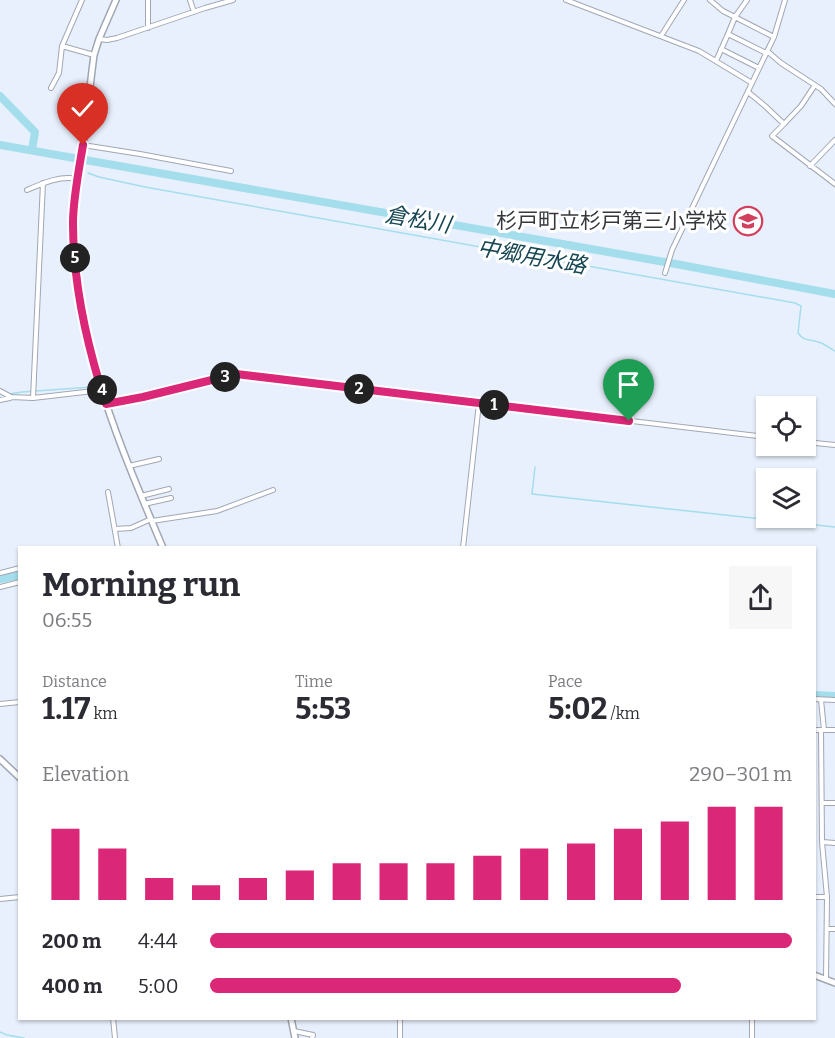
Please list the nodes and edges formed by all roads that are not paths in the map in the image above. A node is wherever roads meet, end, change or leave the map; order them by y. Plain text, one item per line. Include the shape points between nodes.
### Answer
1 (81, 0) edge
2 (116, 0) edge
3 (148, 0) edge
4 (190, 0) edge
5 (233, 0) edge
6 (566, 0) edge
7 (589, 0) edge
8 (683, 0) edge
9 (710, 0) edge
10 (747, 0) edge
11 (785, 0) edge
12 (584, 7) junction
13 (194, 12) junction
14 (735, 17) junction
15 (148, 28) junction
16 (728, 34) junction
17 (661, 36) junction
18 (774, 37) junction
19 (99, 39) junction
20 (62, 46) junction
21 (721, 49) junction
22 (766, 52) junction
23 (94, 55) junction
24 (716, 61) junction
25 (759, 68) junction
26 (752, 83) junction
27 (815, 85) junction
28 (51, 88) dead end
29 (748, 92) junction
30 (835, 104) edge
31 (784, 124) junction
32 (835, 140) edge
33 (83, 145) junction
34 (810, 166) junction
35 (231, 171) dead end
36 (78, 178) junction
37 (43, 183) junction
38 (835, 184) edge
39 (27, 189) dead end
40 (665, 273) dead end
41 (102, 390) junction
42 (0, 391) edge
43 (11, 398) junction
44 (33, 398) junction
45 (0, 400) edge
46 (479, 403) junction
47 (106, 404) junction
48 (756, 436) edge
49 (816, 443) edge
50 (835, 445) edge
51 (159, 459) dead end
52 (129, 466) junction
53 (169, 489) dead end
54 (273, 490) dead end
55 (108, 492) dead end
56 (141, 496) junction
57 (171, 498) dead end
58 (144, 504) junction
59 (151, 520) junction
60 (115, 529) junction
61 (118, 546) edge
62 (162, 546) edge
63 (463, 546) edge
64 (18, 568) edge
65 (0, 573) edge
66 (18, 582) edge
67 (0, 587) edge
68 (816, 699) edge
69 (821, 699) junction
70 (835, 700) edge
71 (18, 702) edge
72 (0, 704) edge
73 (816, 730) edge
74 (822, 730) junction
75 (835, 730) edge
76 (0, 759) edge
77 (18, 776) edge
78 (822, 803) junction
79 (835, 803) edge
80 (822, 842) junction
81 (835, 843) edge
82 (18, 897) edge
83 (816, 897) edge
84 (827, 897) junction
85 (0, 899) edge
86 (827, 929) junction
87 (835, 929) edge
88 (816, 976) edge
89 (826, 979) junction
90 (835, 983) edge
91 (113, 1020) edge
92 (291, 1020) edge
93 (400, 1020) edge
94 (752, 1020) edge
95 (294, 1035) edge
96 (115, 1038) edge
97 (312, 1038) edge
98 (400, 1038) edge
99 (752, 1038) edge

1 - 20 street
2 - 19 main road
3 - 15 street
4 - 13 street
5 - 13 street
6 - 12 street
7 - 12 street
8 - 17 street
9 - 14 street
10 - 14 street
11 - 18 street
12 - 17 street
13 - 15 street
14 - 16 street
14 - 18 street
15 - 19 street
16 - 21 street
16 - 22 street
17 - 24 street
18 - 22 street
19 - 23 main road
20 - 23 street
20 - 28 street via 59,74
21 - 24 street
21 - 25 street
22 - 25 street
22 - 27 street
23 - 33 main road
24 - 26 street
25 - 26 street
26 - 29 street
27 - 30 street
27 - 31 street
29 - 31 street
29 - 40 street
31 - 34 street via 772,136
32 - 34 street
33 - 35 street
33 - 36 main road
34 - 38 street
36 - 37 street
36 - 41 main road via 73,222 76,268 88,343
37 - 39 street
37 - 44 street
41 - 44 street
41 - 47 main road
42 - 43 street
43 - 44 street
43 - 45 street
46 - 47 street via 236,374
46 - 48 street
46 - 63 street
47 - 52 main road
49 - 50 street
51 - 52 street
52 - 56 main road
53 - 56 street
54 - 59 street via 217,511
55 - 60 street
56 - 58 main road
57 - 58 street
58 - 59 main road
59 - 60 street
59 - 62 main road
60 - 61 street
64 - 65 street
66 - 67 street
68 - 69 street
69 - 70 street
69 - 74 street
71 - 72 street
73 - 74 street
74 - 75 street
74 - 78 street
76 - 77 main road
78 - 79 street
78 - 80 street
80 - 81 street
80 - 84 street
82 - 85 street
83 - 84 street
84 - 86 street
86 - 87 street
86 - 89 street
88 - 89 main road
89 - 90 main road
91 - 96 street
92 - 95 main road
93 - 98 street
94 - 99 street
95 - 97 street via 313,1035

